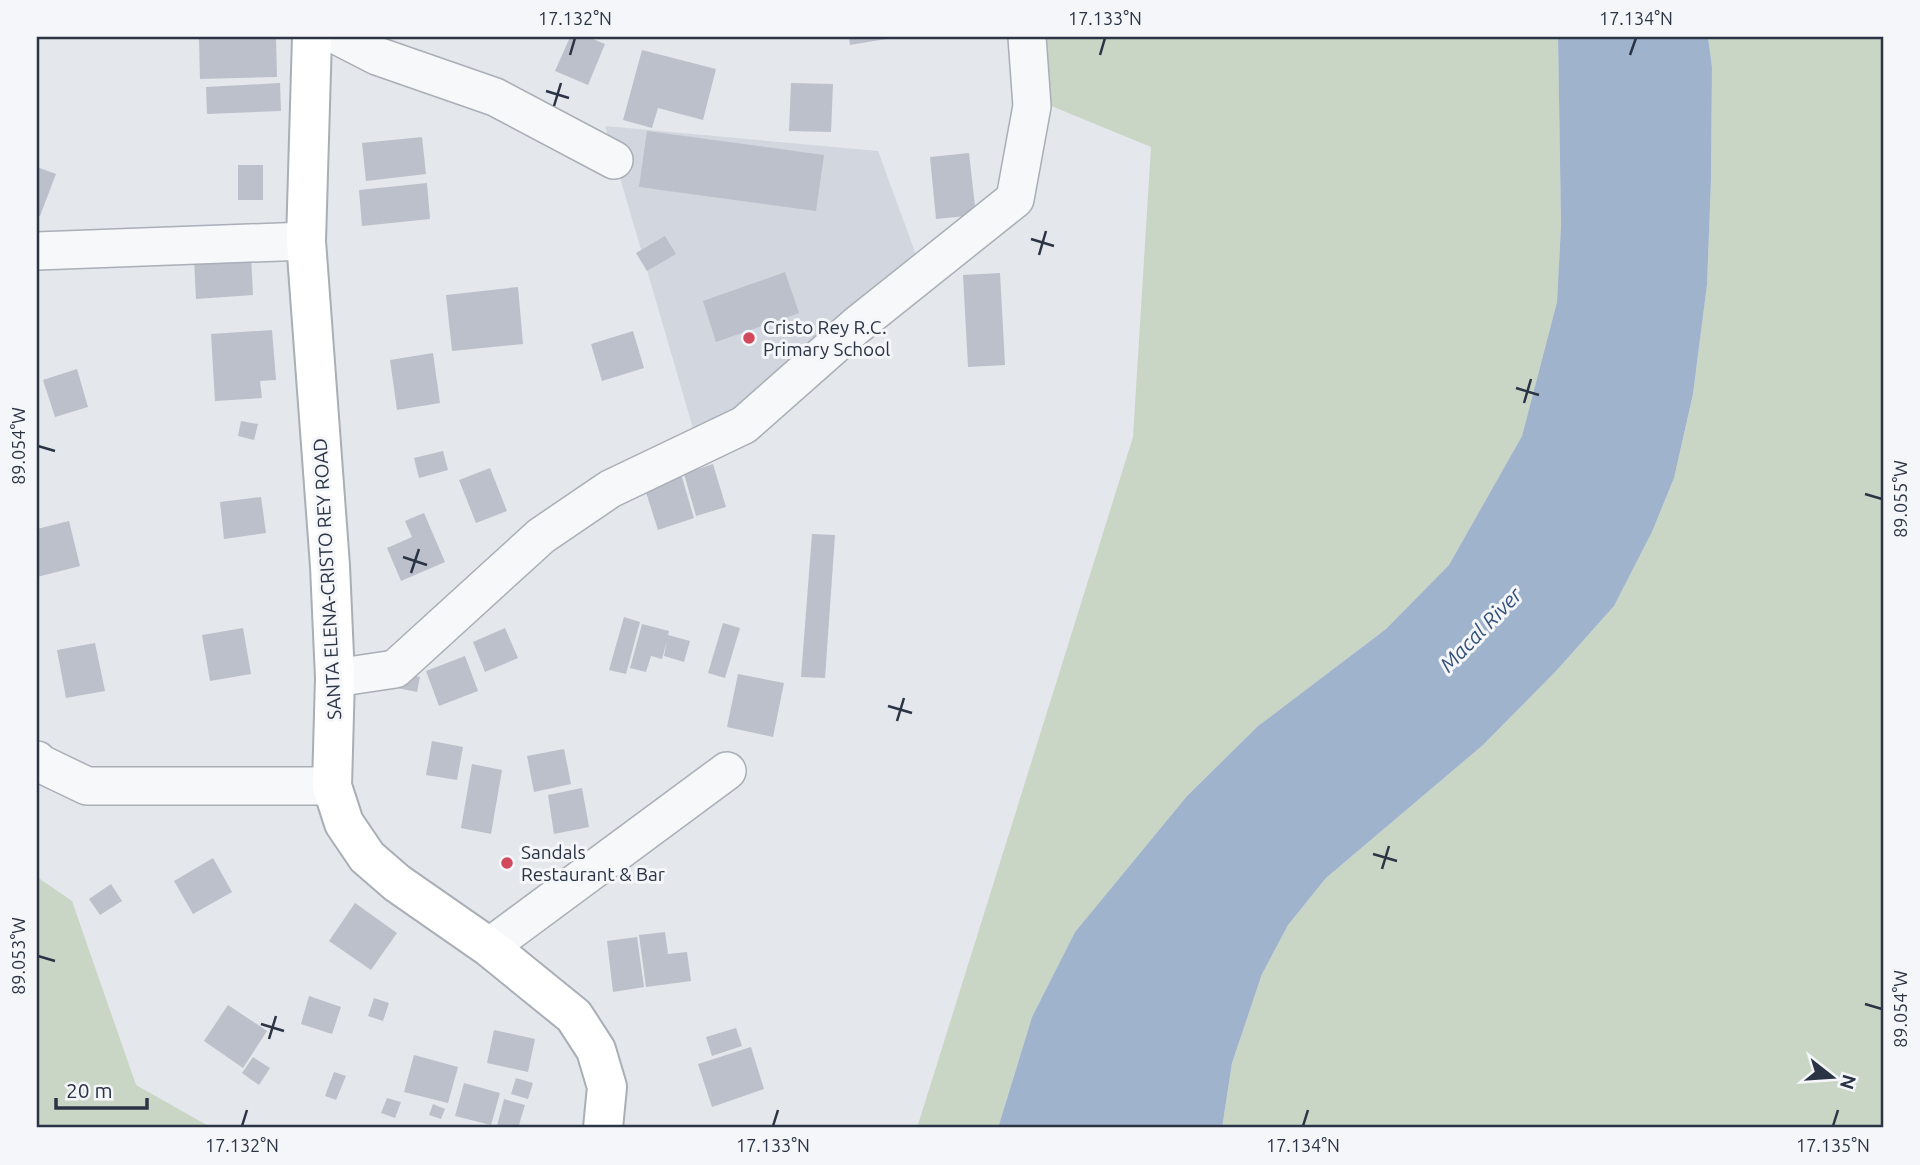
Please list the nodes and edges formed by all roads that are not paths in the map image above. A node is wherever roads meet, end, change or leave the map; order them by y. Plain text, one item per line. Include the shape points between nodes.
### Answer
1 (312, 37) edge
2 (340, 37) edge
3 (1027, 37) edge
4 (614, 160) dead end
5 (306, 241) junction
6 (37, 251) edge
7 (335, 678) junction
8 (37, 760) edge
9 (727, 771) dead end
10 (332, 786) junction
11 (489, 947) junction
12 (603, 1128) edge

1 - 5 main road, SANTA ELENA-CRISTO REY ROAD
2 - 4 street via 377,56 495,97
3 - 7 street via 1032,106 1015,199 856,326 744,425 610,489 541,536 395,669
5 - 6 street
5 - 7 main road, SANTA ELENA-CRISTO REY ROAD
7 - 10 main road, SANTA ELENA-CRISTO REY ROAD
8 - 10 street via 88,786
9 - 11 street
10 - 11 main road, SANTA ELENA-CRISTO REY ROAD via 344,823 366,857
11 - 12 main road, SANTA ELENA-CRISTO REY ROAD via 575,1016 596,1050 607,1087

